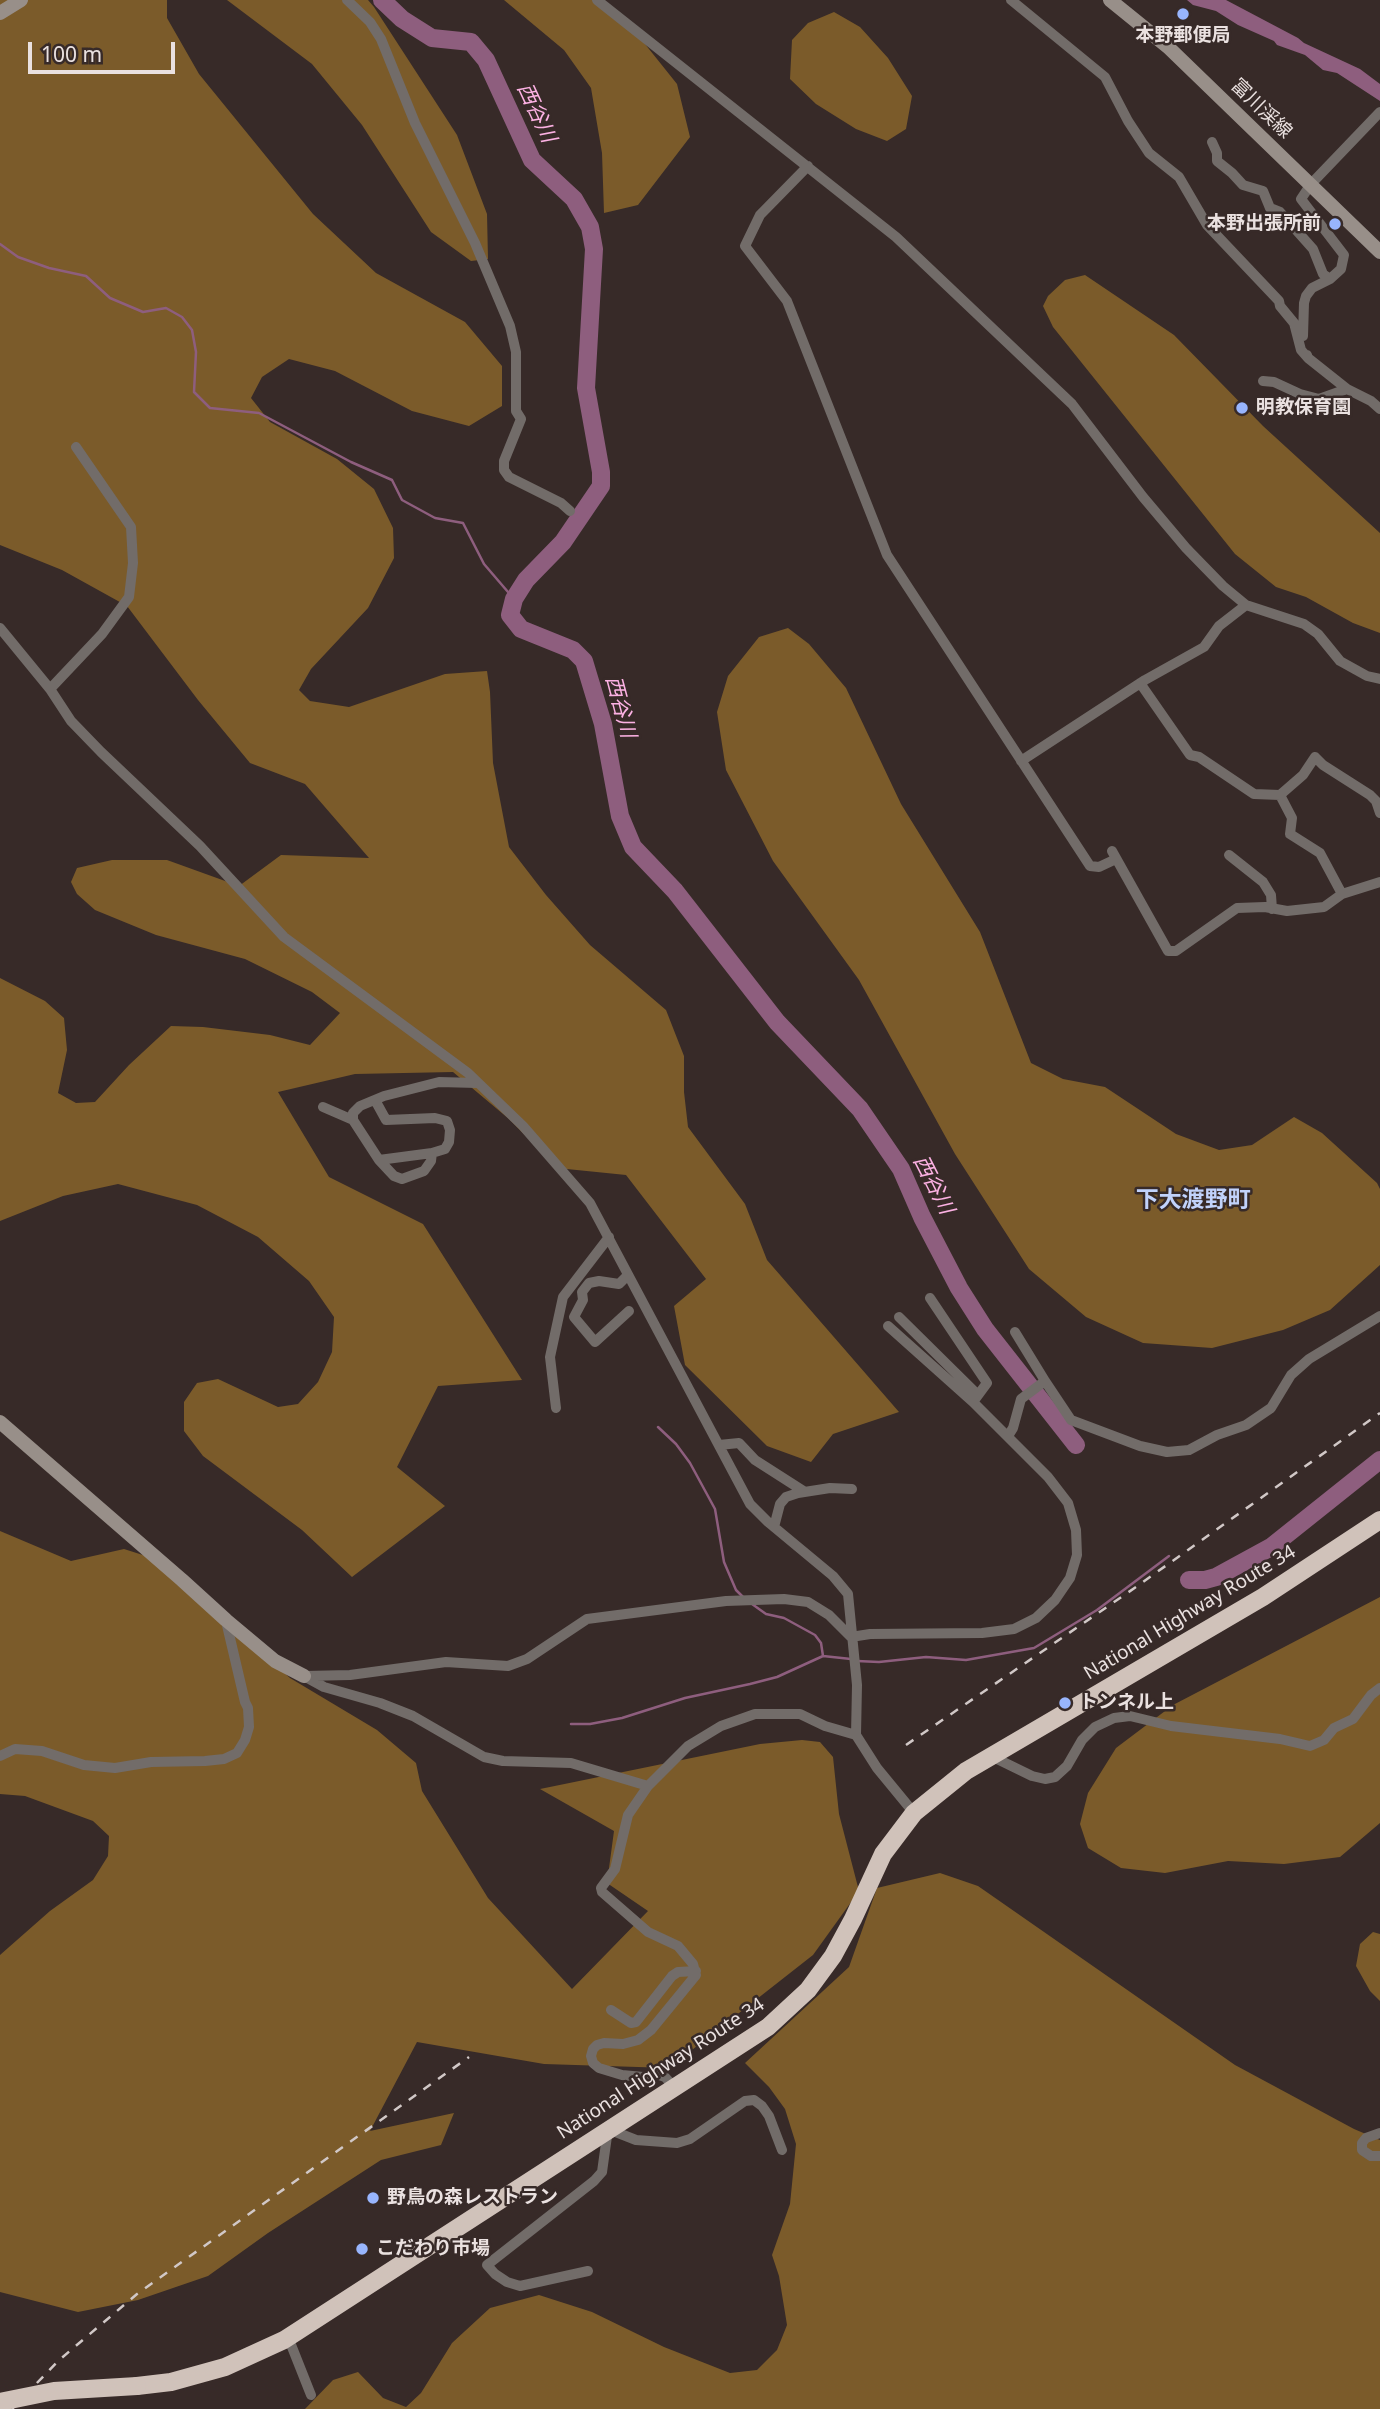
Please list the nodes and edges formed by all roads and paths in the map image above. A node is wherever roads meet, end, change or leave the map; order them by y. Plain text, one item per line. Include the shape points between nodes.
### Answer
1 (21, 0) edge
2 (347, 0) edge
3 (597, 0) edge
4 (1011, 0) edge
5 (1110, 0) edge
6 (0, 13) edge
7 (1380, 112) edge
8 (1212, 142) dead end
9 (808, 166) junction
10 (1311, 184) junction
11 (1380, 252) edge
12 (1330, 279) junction
13 (1308, 358) junction
14 (1263, 381) dead end
15 (1347, 389) junction
16 (1380, 409) edge
17 (76, 447) dead end
18 (570, 511) dead end
19 (1247, 605) junction
20 (0, 628) edge
21 (1380, 679) edge
22 (1140, 683) junction
23 (50, 689) junction
24 (1021, 761) junction
25 (1280, 795) junction
26 (1380, 813) edge
27 (1229, 855) dead end
28 (1380, 881) edge
29 (1342, 894) junction
30 (1272, 909) junction
31 (477, 1083) junction
32 (375, 1100) junction
33 (323, 1108) dead end
34 (353, 1120) junction
35 (432, 1153) junction
36 (382, 1167) junction
37 (609, 1237) junction
38 (628, 1275) junction
39 (930, 1298) dead end
40 (629, 1311) dead end
41 (1380, 1316) edge
42 (899, 1317) dead end
43 (888, 1326) dead end
44 (1015, 1332) dead end
45 (1044, 1382) junction
46 (975, 1398) junction
47 (556, 1408) dead end
48 (0, 1422) edge
49 (1008, 1436) junction
50 (719, 1445) junction
51 (852, 1489) dead end
52 (805, 1492) junction
53 (1380, 1520) edge
54 (774, 1527) junction
55 (226, 1620) junction
56 (851, 1637) junction
57 (304, 1676) junction
58 (1380, 1689) edge
59 (856, 1735) junction
60 (0, 1756) edge
61 (991, 1756) junction
62 (648, 1786) junction
63 (914, 1813) junction
64 (696, 1971) junction
65 (611, 2010) dead end
66 (674, 2087) junction
67 (608, 2129) junction
68 (1380, 2133) edge
69 (782, 2151) dead end
70 (1380, 2156) edge
71 (588, 2271) dead end
72 (288, 2337) junction
73 (311, 2395) dead end
74 (0, 2402) edge

1 - 6 street
2 - 18 street via 381,39 510,326 516,352 516,411 521,419 504,470
3 - 9 street
4 - 13 street via 1105,78 1149,153 1179,177 1207,225 1279,301
5 - 10 street, 富川渓線 via 1168,47
7 - 10 street
8 - 12 street via 1217,161 1243,185 1263,191 1270,208 1280,212 1313,249 1323,274
9 - 19 street via 896,237 1072,404 1186,548
9 - 24 street via 760,215 745,246 787,301 887,555
10 - 11 street, 富川渓線
10 - 12 street via 1301,199 1344,255 1341,269
12 - 13 street via 1312,288 1304,303 1301,327
13 - 15 street
14 - 15 street via 1319,399
15 - 16 street
17 - 23 street via 131,527 133,563 129,597 102,634
19 - 21 street via 1304,624 1340,662
19 - 22 street via 1219,626 1204,648
20 - 23 street
22 - 24 street
22 - 25 street via 1190,755 1254,794
23 - 31 street via 93,744 200,846 285,937 441,1051
24 - 30 street via 1090,866 1099,867 1114,855 1168,951 1176,951 1237,908
25 - 26 street via 1315,757 1370,795
25 - 29 street via 1292,818 1290,834 1320,853
27 - 30 street via 1263,882
28 - 29 street
29 - 30 street via 1324,907
31 - 32 street via 439,1082
31 - 37 street via 523,1126 590,1203
32 - 34 street via 359,1106
32 - 35 street via 386,1120 447,1121 449,1142 445,1149
33 - 34 street
34 - 36 street
35 - 36 street
35 - 36 street via 425,1171 416,1176 402,1179
37 - 38 street
37 - 47 street via 563,1297 550,1357
38 - 40 street via 619,1284 589,1283 574,1317 595,1342
38 - 50 street
39 - 46 street via 987,1383
41 - 45 street via 1309,1359 1291,1375 1271,1408 1246,1425 1189,1450 1167,1452 1140,1446 1071,1420
42 - 46 street
43 - 46 street
44 - 45 street
45 - 49 street via 1021,1399
46 - 49 street
48 - 55 street
49 - 56 street via 1068,1503 1076,1530 1077,1555 1070,1578 1055,1600 1036,1618 1014,1629
50 - 52 street via 739,1443 755,1460
50 - 54 street via 750,1504
51 - 52 street
52 - 54 street via 779,1504
53 - 61 highway, National Highway Route 34 via 1263,1597
54 - 56 street via 848,1594
55 - 57 street via 275,1661
55 - 60 street via 248,1707 249,1727 236,1753 224,1759 115,1768 84,1765 42,1751 15,1749
56 - 57 street via 808,1602 726,1601 587,1619 527,1659 508,1666 446,1662 350,1675
56 - 59 street via 857,1685
57 - 62 street via 413,1716 484,1757 571,1763
58 - 61 street via 1353,1719 1310,1745 1130,1716 1095,1727 1055,1777 1032,1776
59 - 62 street via 800,1714 755,1714 721,1726 688,1746
59 - 63 street
61 - 63 highway, National Highway Route 34
62 - 64 street via 628,1815 615,1869 601,1892 648,1932 678,1946
63 - 66 highway, National Highway Route 34 via 883,1854 833,1956 808,1990 768,2027
64 - 65 street via 672,1976 636,2022
64 - 66 street via 651,2030 638,2040 597,2045 591,2056 599,2068 622,2075 656,2074
66 - 67 highway, National Highway Route 34
67 - 69 street via 636,2140 677,2144 745,2101 754,2100 769,2116
67 - 71 street via 602,2172 594,2181 487,2265 520,2287
67 - 72 highway, National Highway Route 34
68 - 70 street via 1362,2143 1363,2150
72 - 73 street
72 - 74 highway, National Highway Route 34, bridge via 225,2367 172,2382 54,2391

